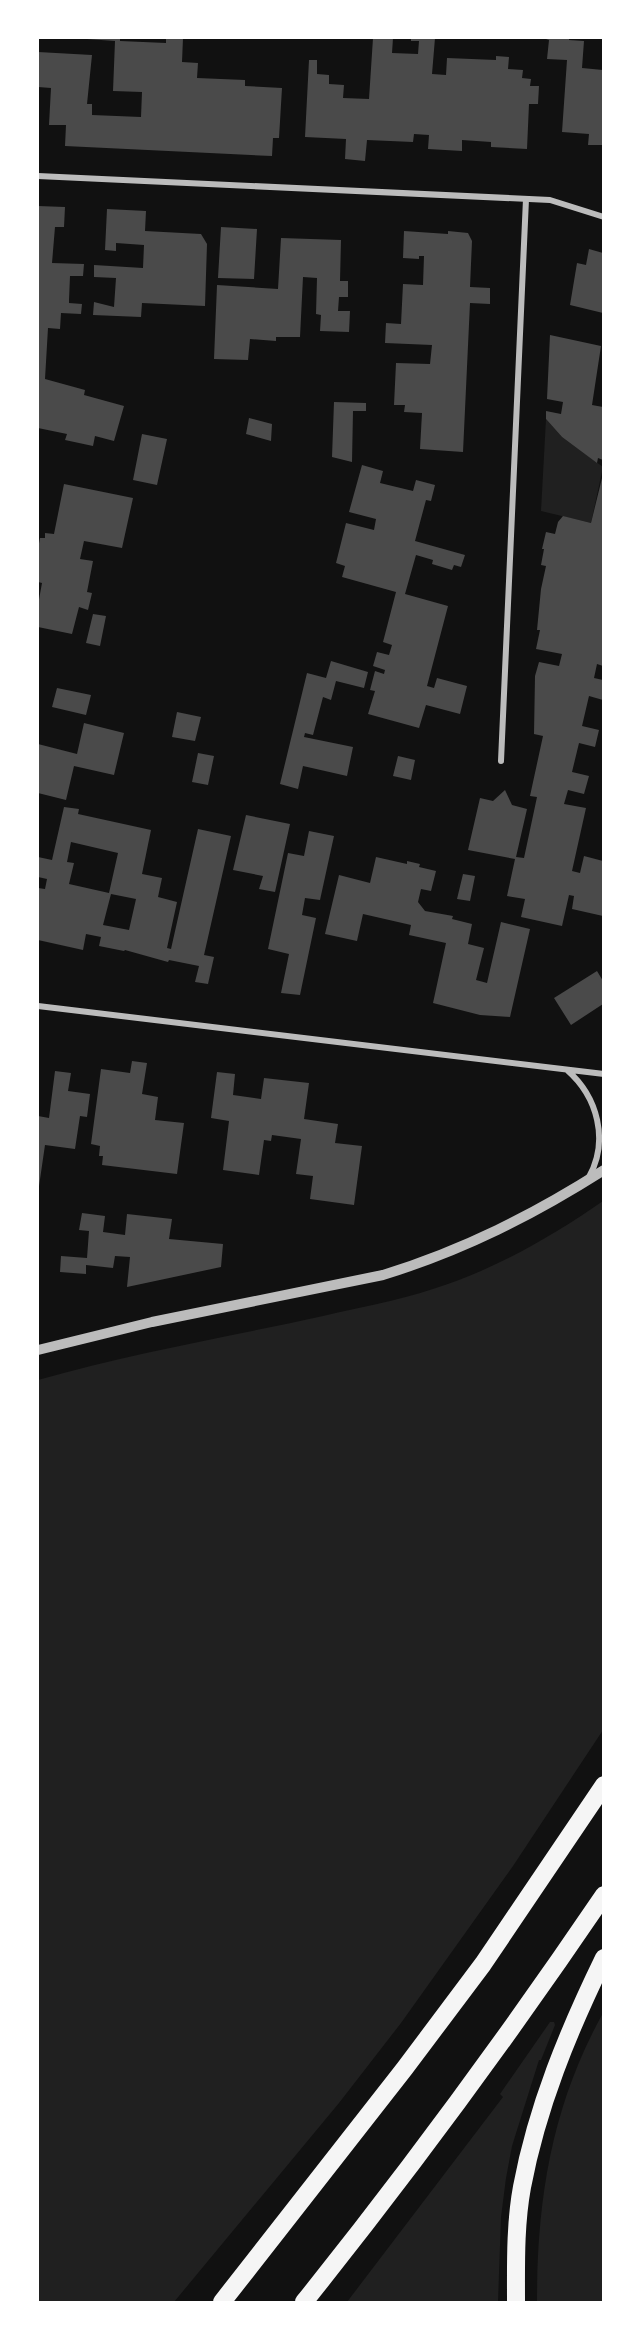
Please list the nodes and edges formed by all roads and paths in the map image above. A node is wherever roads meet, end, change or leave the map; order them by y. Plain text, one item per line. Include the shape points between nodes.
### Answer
1 (38, 176) edge
2 (526, 199) junction
3 (603, 217) edge
4 (501, 761) dead end
5 (38, 1006) edge
6 (567, 1070) junction
7 (603, 1074) edge
8 (603, 1170) edge
9 (587, 1181) junction
10 (38, 1350) edge
11 (603, 1785) edge
12 (603, 1895) edge
13 (603, 1958) edge
14 (271, 2241) junction
15 (213, 2302) edge
16 (222, 2302) edge
17 (303, 2302) edge
18 (516, 2302) edge

1 - 2 street
2 - 3 street via 550,200
2 - 4 street
5 - 6 street
6 - 7 street
6 - 9 street via 586,1091 598,1121 598,1154
8 - 9 street
9 - 10 street via 495,1232 393,1272
11 - 14 highway via 483,1964
12 - 17 highway via 441,2125
13 - 18 highway via 573,2021 540,2109 521,2189
14 - 15 highway
14 - 16 highway

